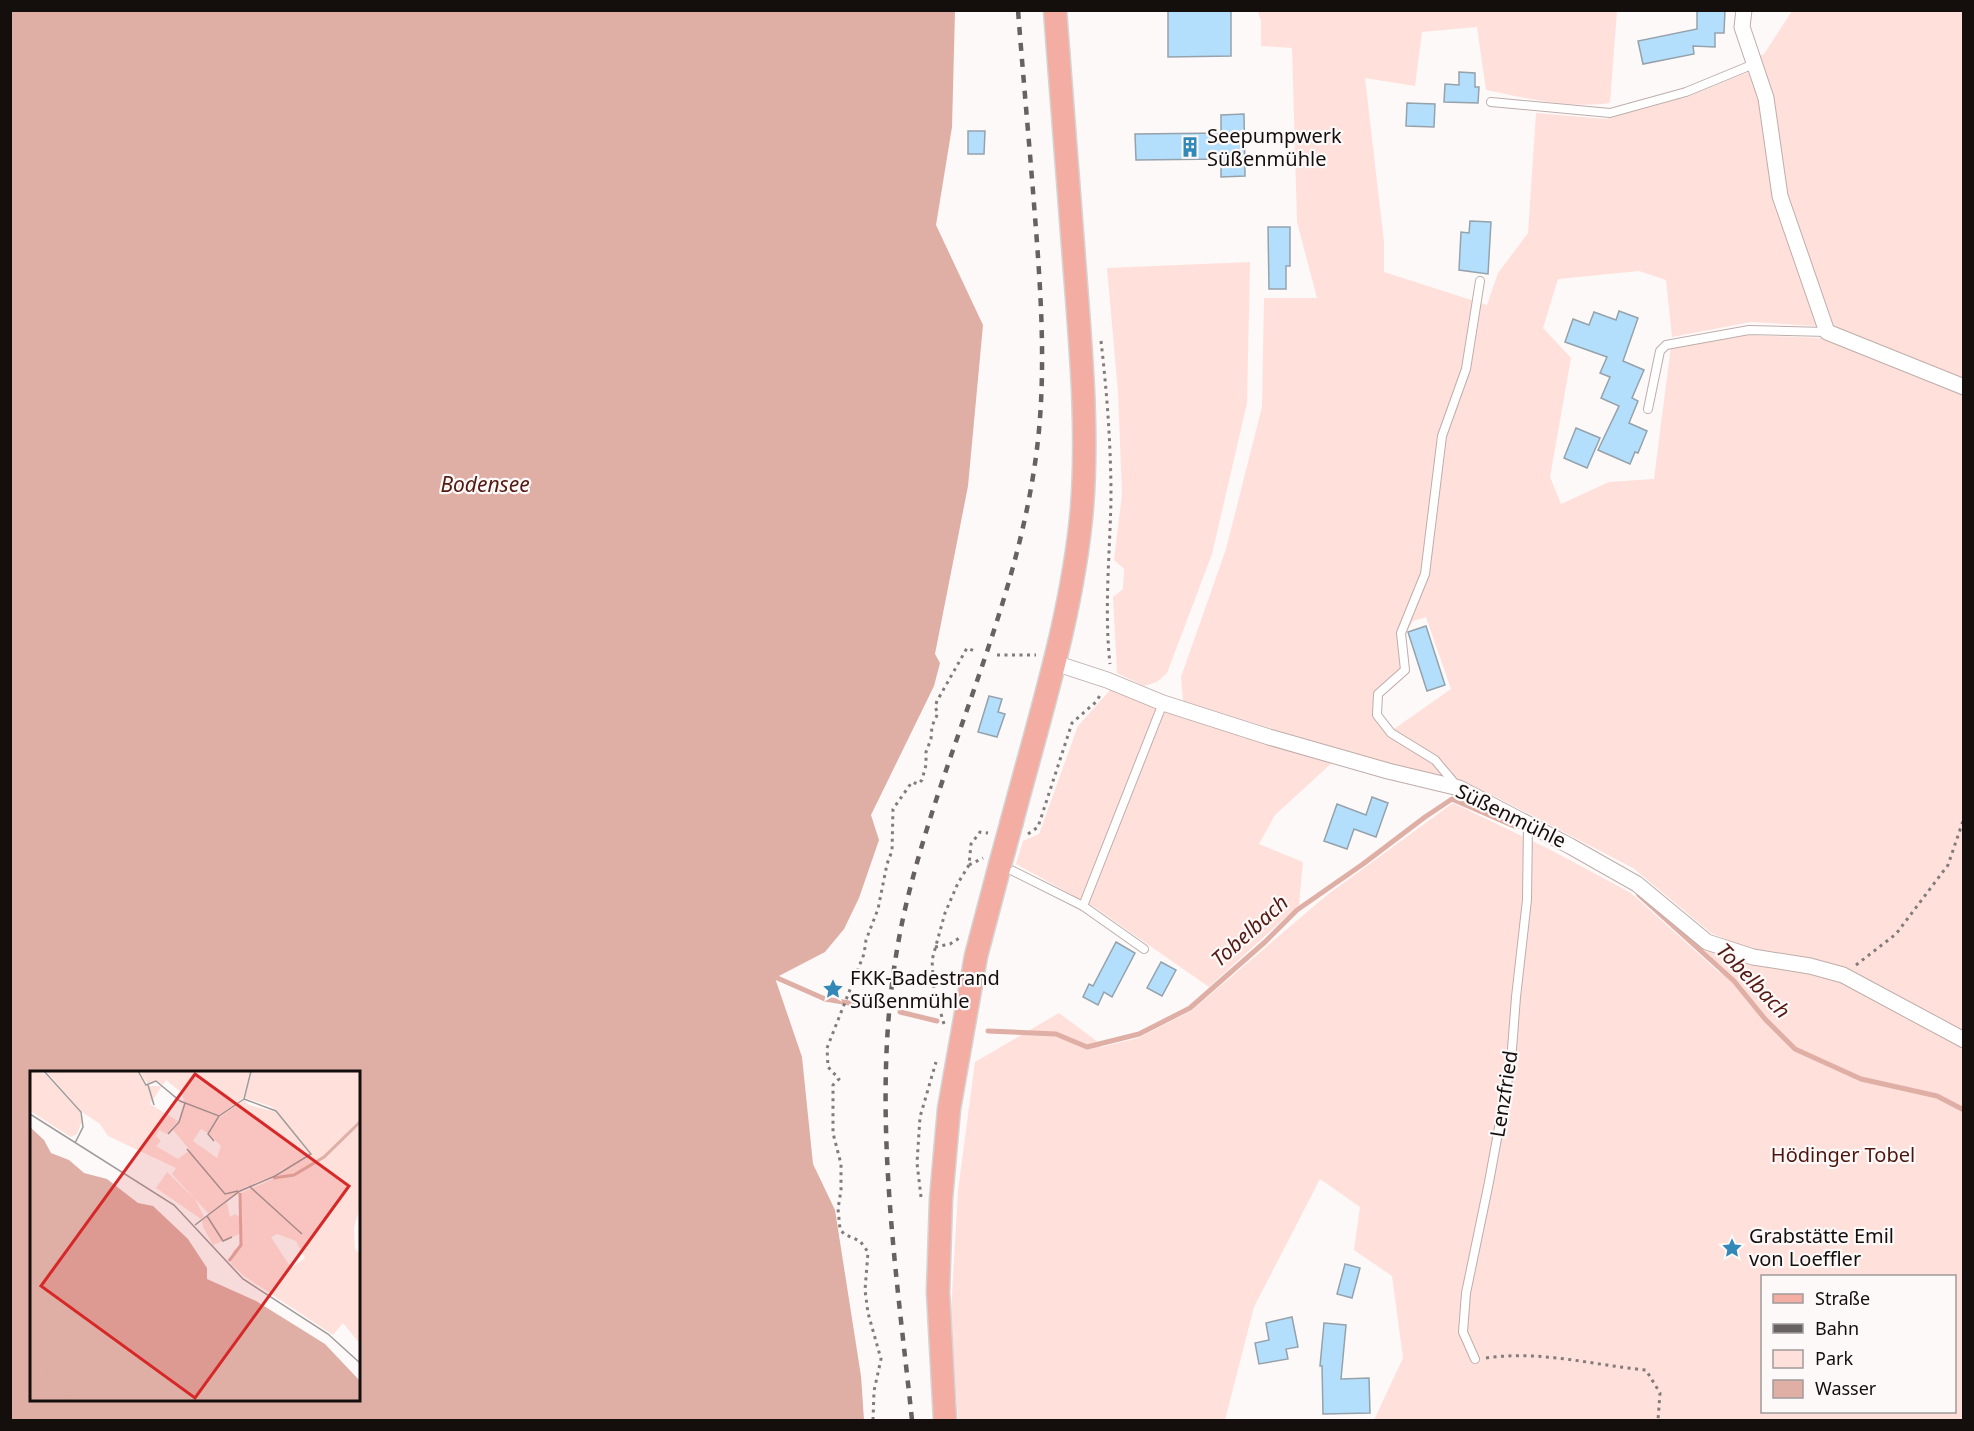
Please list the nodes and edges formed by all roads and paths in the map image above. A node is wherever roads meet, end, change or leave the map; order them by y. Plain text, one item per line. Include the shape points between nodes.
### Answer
1 (1055, 10) edge
2 (1744, 10) edge
3 (1754, 64) junction
4 (1491, 102) dead end
5 (1480, 281) dead end
6 (1827, 332) junction
7 (1964, 387) edge
8 (1647, 409) dead end
9 (978, 652) dead end
10 (997, 655) dead end
11 (1055, 663) junction
12 (1107, 680) junction
13 (1163, 704) junction
14 (1460, 788) junction
15 (1964, 818) edge
16 (1528, 824) junction
17 (1962, 826) edge
18 (1018, 829) junction
19 (980, 832) dead end
20 (992, 861) junction
21 (969, 865) junction
22 (1083, 906) junction
23 (1144, 949) dead end
24 (1843, 975) junction
25 (939, 1008) dead end
26 (1964, 1040) edge
27 (1475, 1359) joint
28 (873, 1420) edge
29 (945, 1420) edge
30 (1658, 1420) edge

1 - 11 main road via 1083,370 1084,451 1082,508
2 - 3 street via 1742,27
3 - 4 lane via 1686,92 1610,113
3 - 6 street via 1766,98 1780,196
5 - 14 lane via 1466,369 1442,436 1425,574 1401,633 1405,670 1378,694 1377,715 1391,733 1434,760
6 - 7 street
6 - 8 lane via 1749,330 1666,345 1660,351
9 - 28 path via 967,648 937,701 938,712 922,780 918,784 912,782 893,809 892,851 878,909 827,1048 828,1067 839,1079 832,1086 833,1133 841,1164 840,1229 860,1241 868,1252 865,1290 881,1359
10 - 11 path via 1035,655
11 - 12 street, Süßenmühle
11 - 18 main road
12 - 13 street, Süßenmühle
12 - 18 path via 1097,701 1072,723 1038,827
13 - 14 street, Süßenmühle via 1388,771
13 - 22 lane
14 - 16 street, Süßenmühle
15 - 17 path
16 - 24 street, Süßenmühle via 1637,884 1707,942 1753,957
16 - 27 lane, Lenzfried via 1527,900 1511,1062 1466,1293 1463,1332
17 - 24 path via 1948,865 1896,934
18 - 20 main road, bridge
19 - 21 path via 971,844
20 - 21 path
20 - 22 lane
20 - 29 main road via 949,1109 941,1199 938,1292
21 - 25 path via 945,913 932,960
22 - 23 lane
24 - 26 street, Süßenmühle
27 - 30 path via 1526,1355 1646,1370 1660,1393

